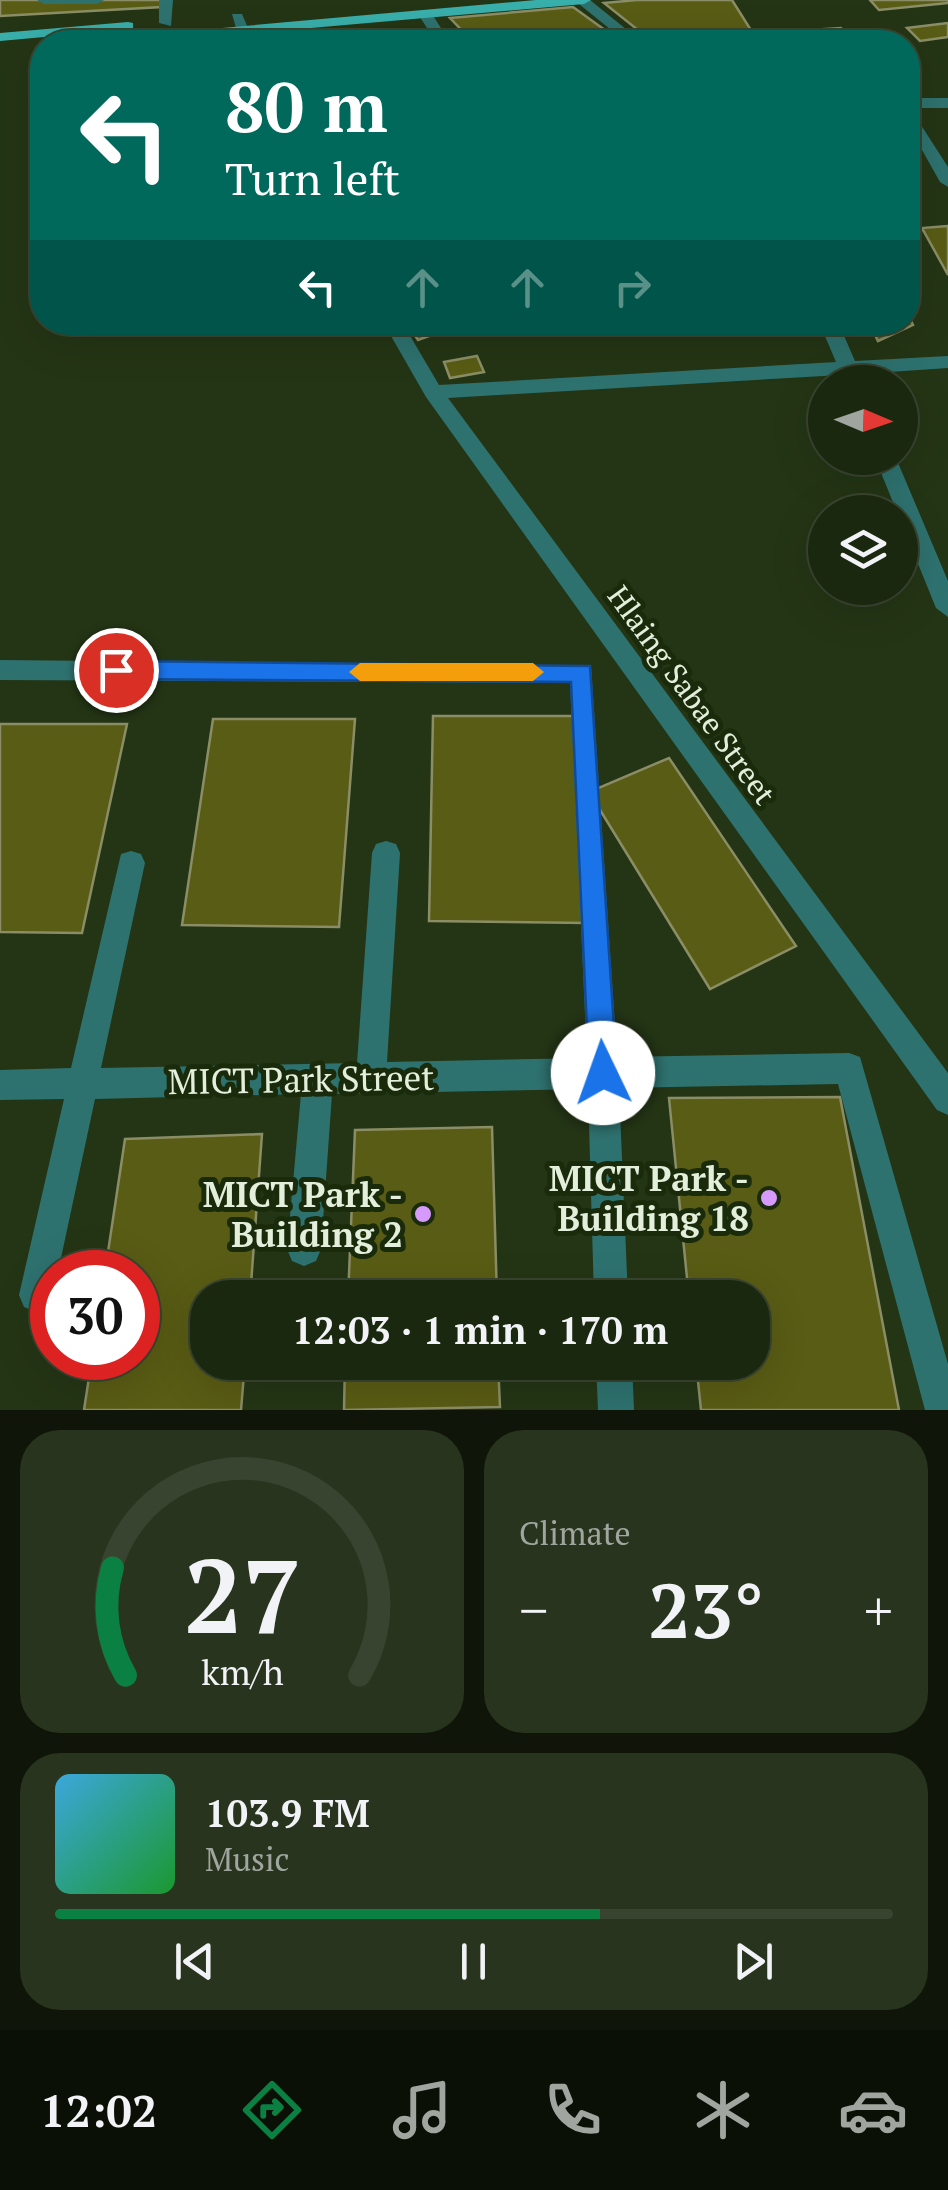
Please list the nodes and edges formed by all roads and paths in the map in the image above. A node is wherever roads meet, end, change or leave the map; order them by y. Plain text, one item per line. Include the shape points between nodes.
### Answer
1 (44, 0) edge
2 (97, 0) edge
3 (166, 0) edge
4 (412, 0) edge
5 (582, 0) edge
6 (79, 3) junction
7 (423, 7) edge
8 (166, 23) junction
9 (76, 30) joint
10 (242, 30) edge
11 (436, 30) edge
12 (620, 30) edge
13 (30, 34) edge
14 (0, 37) edge
15 (30, 49) edge
16 (0, 52) edge
17 (920, 103) edge
18 (948, 103) edge
19 (920, 133) edge
20 (948, 182) edge
21 (400, 335) edge
22 (833, 335) edge
23 (948, 362) edge
24 (845, 365) edge
25 (918, 366) edge
26 (808, 376) edge
27 (433, 392) junction
28 (892, 475) edge
29 (948, 608) edge
30 (0, 670) edge
31 (386, 853) dead end
32 (131, 863) dead end
33 (603, 1073) junction
34 (372, 1077) junction
35 (318, 1080) junction
36 (82, 1085) junction
37 (0, 1086) edge
38 (948, 1099) edge
39 (304, 1249) dead end
40 (46, 1250) edge
41 (611, 1280) edge
42 (615, 1380) edge
43 (616, 1410) edge
44 (943, 1410) edge

1 - 6 street
2 - 6 street
3 - 8 street
4 - 10 main road
5 - 7 main road
5 - 12 street
6 - 9 street
7 - 10 main road
7 - 11 street
8 - 9 main road
8 - 10 main road
13 - 14 main road
15 - 16 main road
17 - 18 street
19 - 20 street
21 - 27 street, Hlaing Sabae Street
22 - 24 street
23 - 25 street
26 - 27 street
27 - 38 street, Hlaing Sabae Street
28 - 29 street
30 - 33 street via 582,673
31 - 34 street
32 - 36 street
33 - 34 street, MICT Park Street
33 - 41 street
33 - 44 street, MICT Park Street via 850,1068
34 - 35 street, MICT Park Street
35 - 36 street, MICT Park Street
35 - 39 street
36 - 37 street, MICT Park Street
36 - 40 street
42 - 43 street

